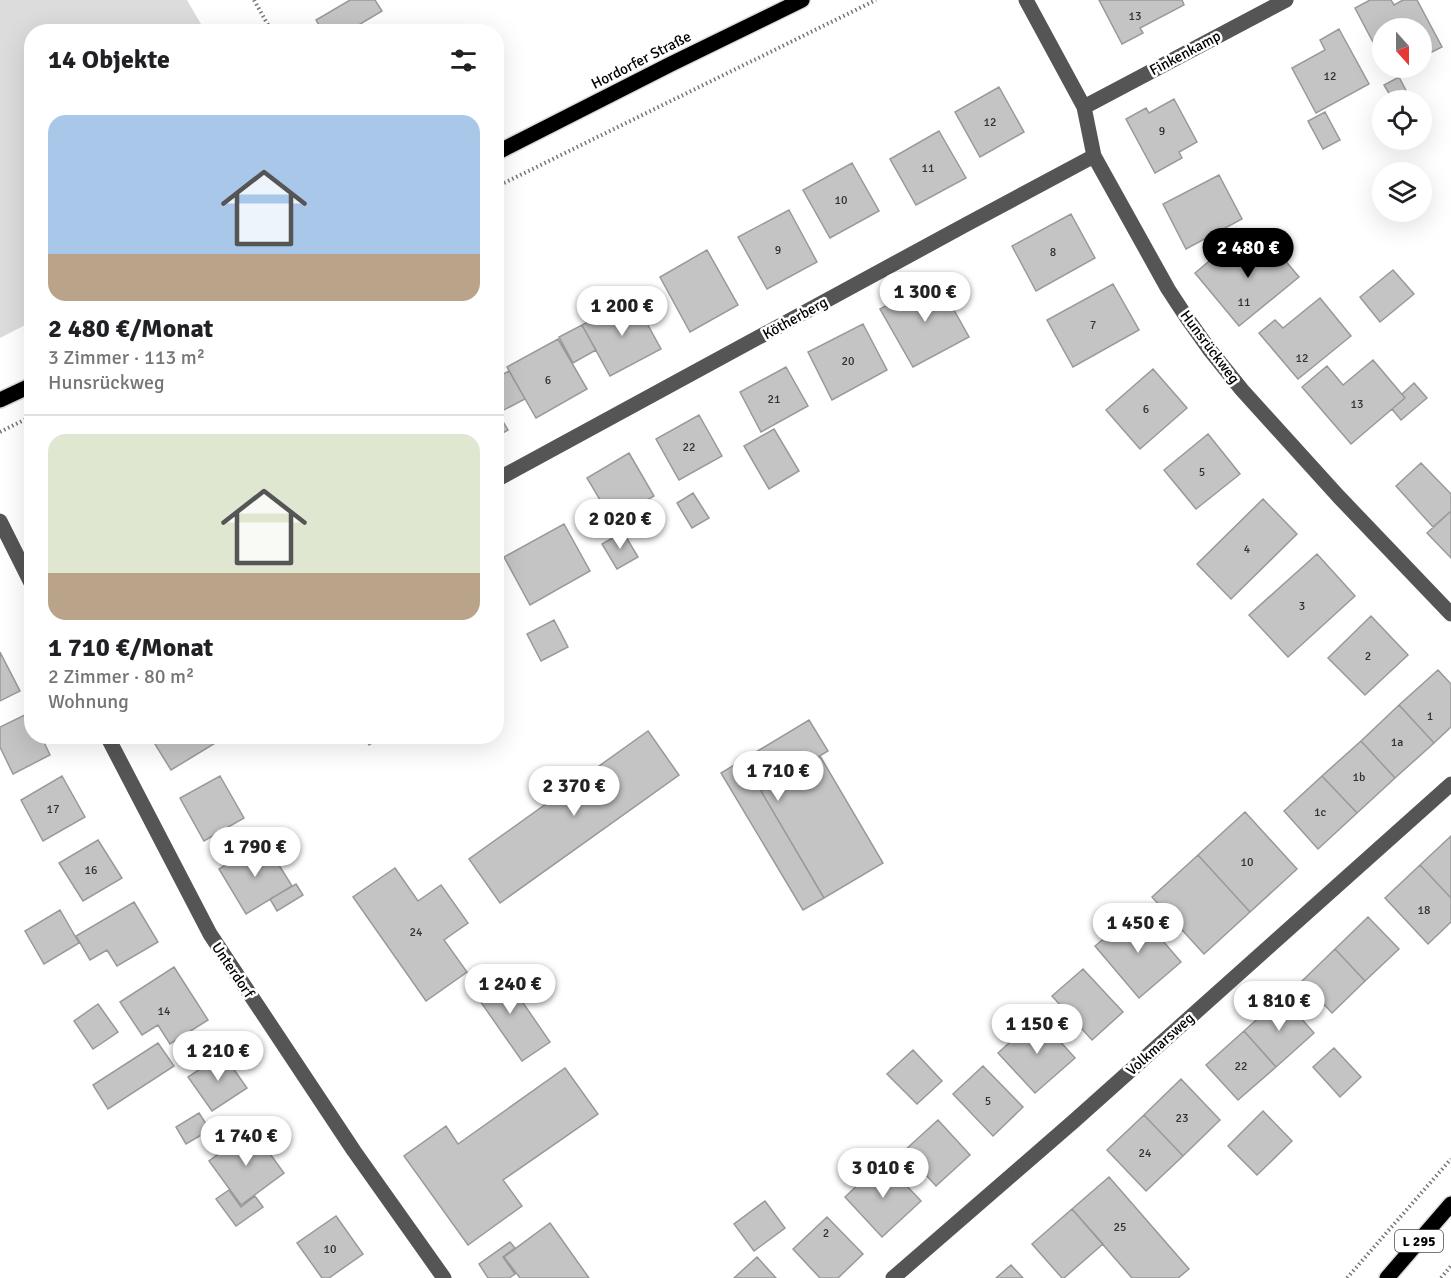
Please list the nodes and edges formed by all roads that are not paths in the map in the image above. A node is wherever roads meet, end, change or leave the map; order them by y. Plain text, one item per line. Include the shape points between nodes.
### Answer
1 (802, 0) edge
2 (1026, 0) edge
3 (1286, 0) edge
4 (1084, 107) junction
5 (504, 149) edge
6 (1094, 156) junction
7 (24, 389) edge
8 (0, 400) edge
9 (504, 476) edge
10 (0, 521) edge
11 (24, 569) edge
12 (1451, 614) edge
13 (111, 744) edge
14 (1451, 784) edge
15 (1451, 1204) edge
16 (444, 1278) edge
17 (893, 1278) edge
18 (1387, 1278) edge

1 - 5 main road, Hordorfer Straße
2 - 4 street, Hunsrückweg
3 - 4 street, Finkenkamp
4 - 6 street, Hunsrückweg
6 - 9 street, Kötherberg
6 - 12 street, Hunsrückweg via 1168,289 1209,349 1317,473
7 - 8 main road
10 - 11 street
13 - 16 street, Unterdorf via 210,934
14 - 17 street, Volkmarsweg
15 - 18 main road, L 295

